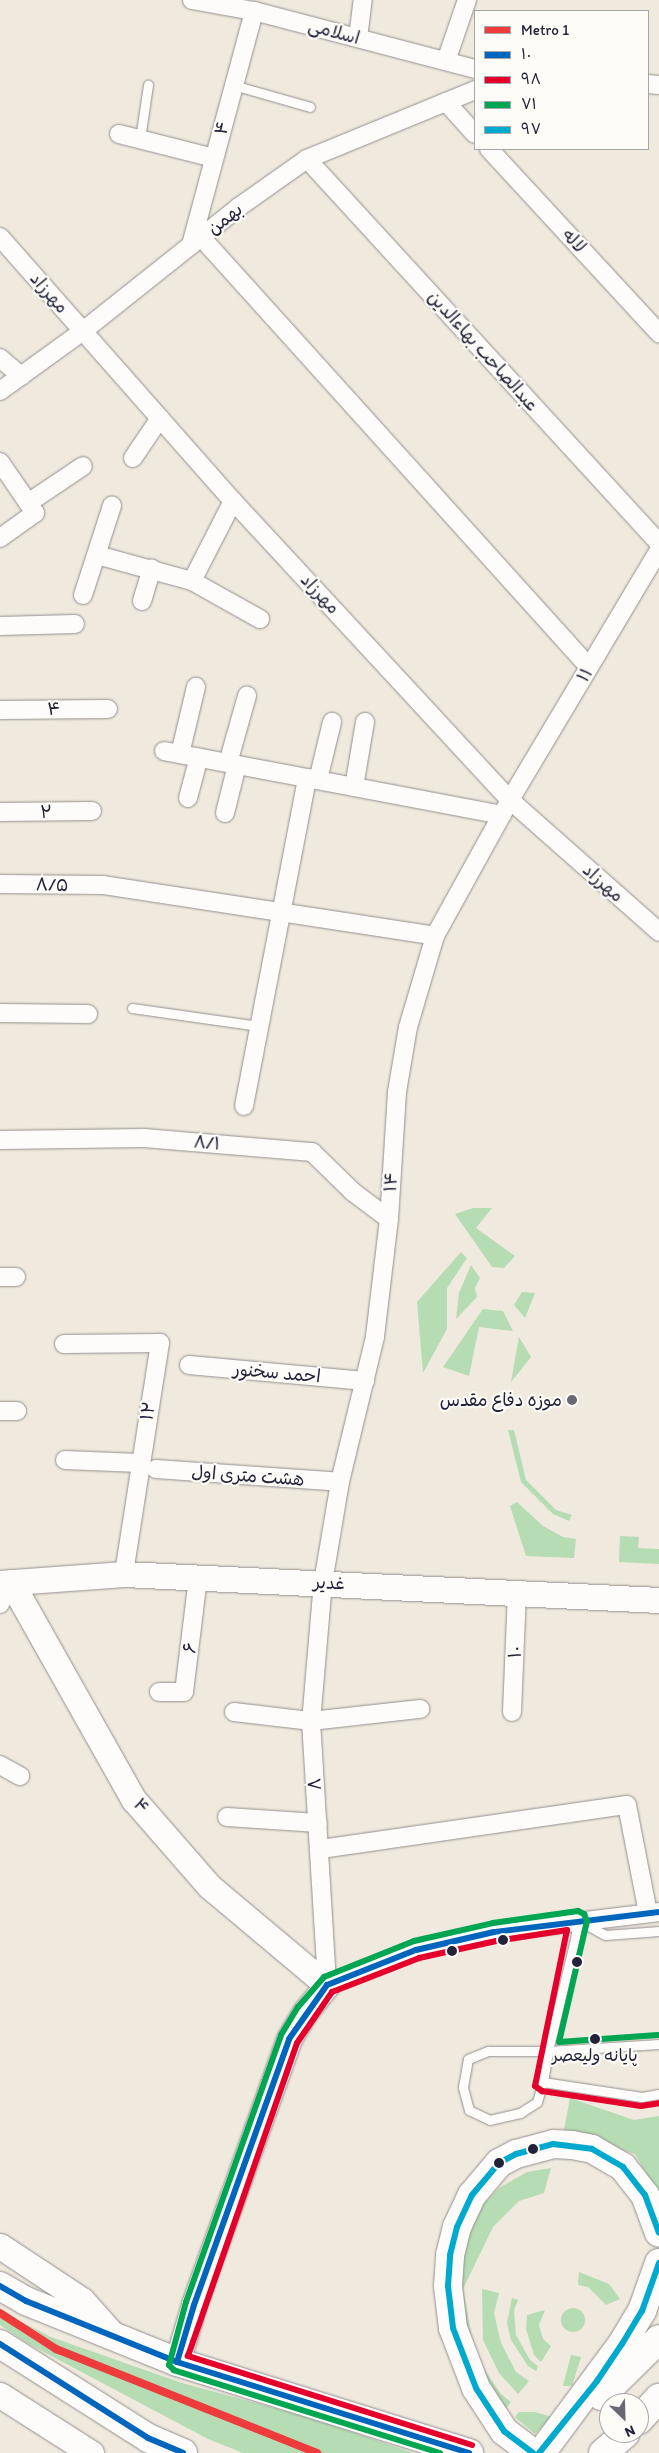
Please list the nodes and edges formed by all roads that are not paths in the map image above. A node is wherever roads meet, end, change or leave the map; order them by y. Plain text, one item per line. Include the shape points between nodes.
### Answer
1 (192, 0) edge
2 (363, 0) edge
3 (467, 0) edge
4 (232, 3) edge
5 (254, 11) junction
6 (358, 38) junction
7 (446, 61) junction
8 (474, 69) edge
9 (148, 85) dead end
10 (233, 85) junction
11 (474, 90) edge
12 (446, 102) junction
13 (310, 107) dead end
14 (474, 133) edge
15 (119, 134) dead end
16 (140, 139) junction
17 (490, 150) edge
18 (214, 158) junction
19 (307, 159) junction
20 (0, 237) edge
21 (196, 241) junction
22 (83, 331) junction
23 (659, 333) edge
24 (0, 358) edge
25 (21, 376) junction
26 (0, 391) edge
27 (160, 418) junction
28 (134, 458) dead end
29 (0, 462) edge
30 (83, 466) dead end
31 (233, 501) junction
32 (28, 503) junction
33 (112, 506) dead end
34 (0, 538) edge
35 (659, 543) edge
36 (659, 550) edge
37 (97, 554) junction
38 (152, 569) junction
39 (192, 580) junction
40 (83, 595) dead end
41 (142, 601) dead end
42 (260, 619) dead end
43 (75, 624) dead end
44 (0, 626) edge
45 (589, 667) junction
46 (196, 687) dead end
47 (247, 696) dead end
48 (108, 709) dead end
49 (0, 710) edge
50 (332, 722) dead end
51 (365, 722) dead end
52 (199, 757) junction
53 (232, 764) junction
54 (313, 779) junction
55 (354, 787) junction
56 (188, 798) dead end
57 (506, 807) junction
58 (92, 811) dead end
59 (0, 812) edge
60 (225, 813) dead end
61 (0, 884) edge
62 (281, 913) junction
63 (659, 932) edge
64 (436, 936) junction
65 (132, 1008) dead end
66 (0, 1013) edge
67 (88, 1014) dead end
68 (259, 1026) junction
69 (244, 1106) dead end
70 (0, 1140) edge
71 (389, 1219) junction
72 (64, 1344) dead end
73 (189, 1365) dead end
74 (365, 1381) junction
75 (65, 1460) dead end
76 (139, 1464) junction
77 (156, 1469) dead end
78 (340, 1482) junction
79 (124, 1574) junction
80 (198, 1578) junction
81 (323, 1582) junction
82 (4, 1590) edge
83 (517, 1592) junction
84 (659, 1600) edge
85 (159, 1692) dead end
86 (420, 1709) dead end
87 (234, 1712) dead end
88 (512, 1712) dead end
89 (311, 1721) junction
90 (0, 1765) edge
91 (20, 1776) dead end
92 (226, 1817) dead end
93 (318, 1822) junction
94 (321, 1849) junction
95 (654, 1912) edge
96 (578, 1920) junction
97 (659, 1931) edge
98 (327, 1985) junction
99 (659, 2044) edge
100 (548, 2051) junction
101 (543, 2082) junction
102 (659, 2094) edge
103 (659, 2233) edge
104 (0, 2246) edge
105 (659, 2263) edge
106 (0, 2286) edge
107 (115, 2337) junction
108 (659, 2339) edge
109 (0, 2344) edge
110 (177, 2362) junction
111 (0, 2395) edge
112 (659, 2398) edge
113 (649, 2409) edge
114 (614, 2443) edge
115 (152, 2448) edge
116 (539, 2450) edge
117 (91, 2453) edge
118 (183, 2453) edge
119 (469, 2453) edge
120 (603, 2453) edge

1 - 4 street, اسلامی
2 - 6 street
3 - 7 street
4 - 5 street, اسلامی
5 - 6 street, اسلامی
5 - 10 street, ۴
6 - 7 street, اسلامی
7 - 8 street, اسلامی
9 - 16 lane
10 - 13 lane
10 - 18 street, ۴
11 - 12 street, بهمن
12 - 14 street
12 - 19 street, بهمن
15 - 16 street
16 - 18 street
17 - 23 street, لاله
18 - 21 street, ۴
19 - 21 street, بهمن
19 - 35 street, عبدالصاحب بهاءالدین
20 - 22 street, مهرزاد
21 - 22 street, بهمن
21 - 45 street
22 - 25 street, بهمن
22 - 27 street, مهرزاد
24 - 25 street
25 - 26 street, بهمن
27 - 28 street
27 - 31 street, مهرزاد
29 - 32 street
30 - 32 street
31 - 39 street
31 - 57 street, مهرزاد
32 - 34 street via 35,513
33 - 37 street
36 - 45 street, ۱۱
37 - 38 street
37 - 40 street
38 - 39 street
38 - 41 street
39 - 42 street
43 - 44 street
45 - 57 street, ۱۱
46 - 52 street via 172,752
47 - 53 street
48 - 49 street, ۴
50 - 54 street
51 - 55 street
52 - 53 street
52 - 56 street
53 - 54 street
53 - 60 street
54 - 55 street
54 - 62 street
55 - 57 street
57 - 63 street, مهرزاد
57 - 64 street, ۱۴
58 - 59 street, ۲
61 - 62 street, ۸/۵ via 103,885
62 - 64 street, ۸/۵
62 - 68 street
64 - 71 street, ۱۴ via 408,1028 397,1092
65 - 68 lane
66 - 67 street
68 - 69 street
70 - 71 street, ۸/۱ via 144,1138 312,1152 353,1192
71 - 74 street, ۱۴ via 375,1337
72 - 76 street, ۱۲ via 160,1344
73 - 74 street, احمد سخنور
74 - 78 street, ۱۴
75 - 76 street
76 - 79 street, ۱۲
77 - 78 street, هشت متری اول
78 - 81 street, ۱۴
79 - 80 street, غدیر
79 - 82 street, غدیر
80 - 81 street, غدیر
80 - 85 street, ۶ via 184,1692
81 - 83 street, غدیر
81 - 89 street, ۸
82 - 98 street, ۴ via 134,1800 209,1886
83 - 84 street, غدیر
83 - 88 street, ۱۰
86 - 89 street
87 - 89 street
89 - 93 street, ۸
90 - 91 street
92 - 93 street
93 - 94 street, ۸
94 - 95 street via 627,1806
94 - 98 street, ۸
95 - 96 street
96 - 97 lane via 605,1935
96 - 98 street via 494,1932 416,1950
96 - 100 lane
98 - 110 street via 289,2039 194,2305
99 - 100 lane
100 - 101 lane
100 - 101 lane via 488,2050 468,2059 464,2087 469,2110 490,2120 520,2113 537,2102
101 - 102 lane via 642,2097
103 - 116 main road via 646,2196 623,2167 592,2149 553,2144 516,2154 499,2163 484,2178 463,2210 450,2255 448,2286 453,2328 476,2388 504,2431
104 - 107 street via 82,2300
105 - 116 main road via 642,2311 622,2344
106 - 107 main road via 26,2301
107 - 110 main road
108 - 116 main road
109 - 115 main road
110 - 119 main road
111 - 117 street
112 - 113 main road
114 - 120 main road
115 - 118 main road

